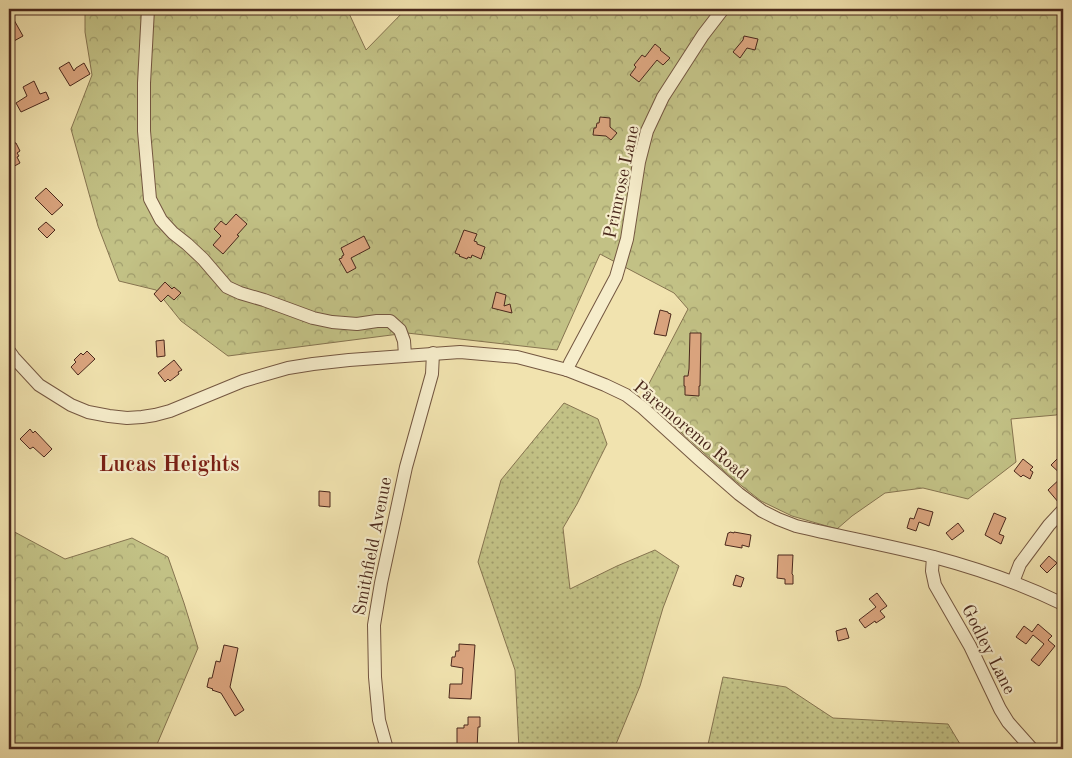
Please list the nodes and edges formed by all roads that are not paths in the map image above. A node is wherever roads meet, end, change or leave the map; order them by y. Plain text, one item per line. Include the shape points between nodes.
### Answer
1 (148, 9) edge
2 (723, 9) edge
3 (9, 351) edge
4 (433, 353) junction
5 (405, 355) junction
6 (567, 370) junction
7 (1063, 510) edge
8 (933, 557) junction
9 (1013, 582) junction
10 (1063, 604) edge
11 (387, 749) edge
12 (1032, 749) edge

1 - 5 street via 145,140 150,199 161,220 227,287 332,322 390,321 400,330
2 - 6 street, Primrose Lane via 663,97 647,131 627,239 616,277
3 - 5 street, Pāremoremo Road via 40,385 71,405 109,416 142,417 170,411 243,381 288,368
4 - 5 street, Pāremoremo Road
4 - 6 street, Pāremoremo Road via 517,357
4 - 11 street, Smithfield Avenue via 432,374 406,467 374,625 379,720
6 - 8 street, Pāremoremo Road via 605,384 626,396 762,511 796,526
7 - 9 street via 1020,564
8 - 9 street, Pāremoremo Road
8 - 12 street, Godley Lane via 935,585 970,646 1000,709
9 - 10 street, Pāremoremo Road

